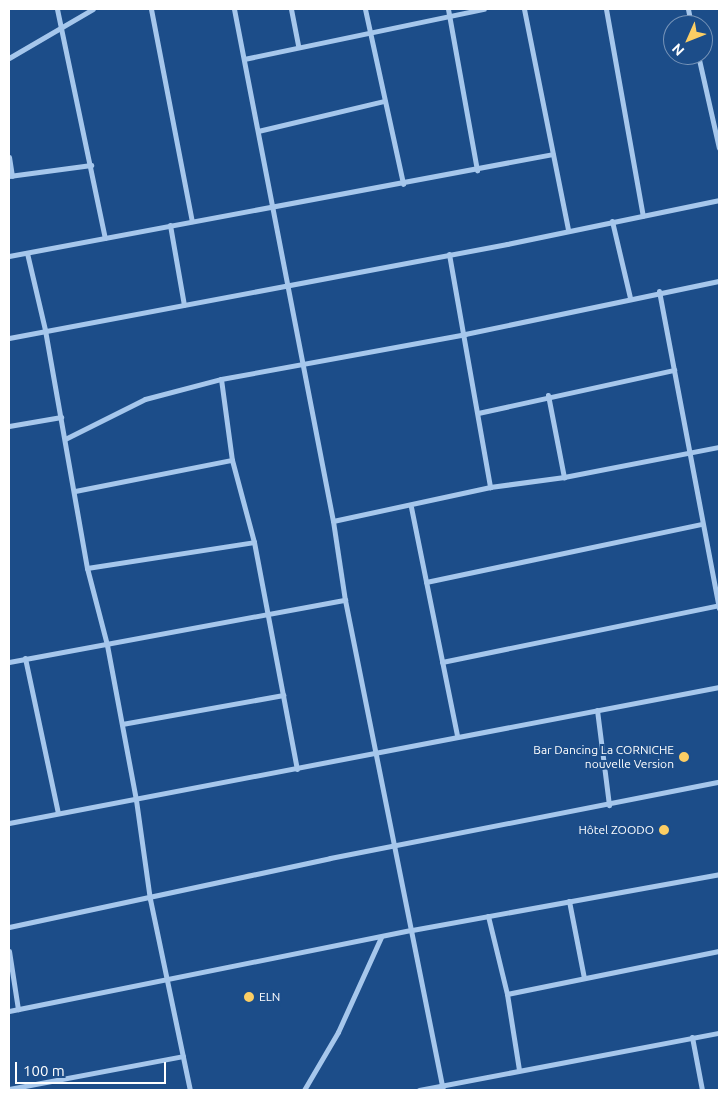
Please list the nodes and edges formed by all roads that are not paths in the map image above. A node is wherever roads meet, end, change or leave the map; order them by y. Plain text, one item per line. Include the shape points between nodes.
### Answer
1 (57, 9) edge
2 (93, 9) edge
3 (152, 9) edge
4 (234, 9) edge
5 (291, 9) edge
6 (365, 9) edge
7 (448, 9) edge
8 (484, 9) edge
9 (524, 9) edge
10 (606, 9) edge
11 (450, 16) junction
12 (60, 28) junction
13 (369, 32) junction
14 (298, 45) junction
15 (9, 58) edge
16 (244, 59) junction
17 (700, 65) edge
18 (384, 101) junction
19 (258, 131) junction
20 (719, 148) edge
21 (553, 154) junction
22 (9, 157) edge
23 (91, 165) junction
24 (477, 170) junction
25 (11, 176) edge
26 (404, 184) junction
27 (719, 200) edge
28 (273, 206) junction
29 (643, 216) junction
30 (192, 221) junction
31 (612, 222) junction
32 (170, 226) junction
33 (568, 230) junction
34 (105, 238) junction
35 (26, 253) junction
36 (449, 254) junction
37 (9, 256) edge
38 (719, 281) edge
39 (288, 285) junction
40 (659, 292) junction
41 (630, 298) junction
42 (184, 305) junction
43 (45, 330) junction
44 (465, 334) junction
45 (9, 338) edge
46 (303, 364) junction
47 (674, 370) junction
48 (221, 379) junction
49 (548, 396) junction
50 (478, 413) junction
51 (61, 417) junction
52 (9, 426) edge
53 (65, 439) junction
54 (719, 448) edge
55 (691, 453) junction
56 (232, 460) junction
57 (564, 477) junction
58 (490, 487) junction
59 (75, 491) junction
60 (411, 507) junction
61 (333, 521) junction
62 (702, 524) junction
63 (254, 542) junction
64 (87, 568) junction
65 (426, 582) junction
66 (345, 600) junction
67 (719, 607) edge
68 (268, 615) junction
69 (107, 645) junction
70 (25, 658) junction
71 (9, 662) edge
72 (442, 662) junction
73 (719, 687) edge
74 (283, 695) junction
75 (597, 710) junction
76 (122, 724) junction
77 (457, 736) junction
78 (377, 753) junction
79 (297, 769) junction
80 (719, 782) edge
81 (136, 800) junction
82 (609, 804) junction
83 (58, 813) junction
84 (9, 822) edge
85 (394, 846) junction
86 (719, 874) edge
87 (150, 899) junction
88 (568, 901) junction
89 (488, 916) junction
90 (9, 926) edge
91 (412, 930) junction
92 (381, 937) junction
93 (9, 951) edge
94 (719, 951) edge
95 (584, 978) junction
96 (167, 980) junction
97 (507, 994) junction
98 (18, 1009) junction
99 (9, 1011) edge
100 (719, 1033) edge
101 (692, 1037) junction
102 (183, 1056) junction
103 (519, 1070) junction
104 (442, 1088) edge
105 (9, 1089) edge
106 (190, 1090) edge
107 (304, 1090) edge
108 (419, 1090) edge
109 (702, 1090) edge

1 - 12 street
2 - 12 street
3 - 30 street
4 - 16 street
5 - 14 street
6 - 13 street
7 - 11 street
8 - 11 street
9 - 21 street
10 - 29 street
11 - 13 street
11 - 24 street
12 - 15 street
12 - 23 street
13 - 14 street
13 - 18 street
14 - 16 street
16 - 19 street
17 - 20 street
18 - 19 street
18 - 26 street
19 - 28 street
21 - 24 street
21 - 33 street
22 - 25 street
23 - 25 street
23 - 34 street
24 - 26 street
26 - 28 street
27 - 29 street
28 - 30 street
28 - 39 street
29 - 31 street
30 - 32 street
31 - 33 street
31 - 41 street
32 - 34 street
32 - 42 street
33 - 36 street
34 - 35 street
35 - 37 street
35 - 43 street
36 - 39 street
36 - 44 street
38 - 40 street
39 - 42 street
39 - 46 street
40 - 41 street
40 - 47 street
41 - 44 street
42 - 43 street
43 - 45 street
43 - 51 street
44 - 46 street
44 - 50 street
46 - 48 street
46 - 61 street
47 - 49 street
47 - 55 street
48 - 53 street via 146,399
48 - 56 street
49 - 50 street
49 - 57 street
50 - 58 street
51 - 52 street
51 - 53 street
53 - 59 street
54 - 55 street
55 - 57 street
55 - 62 street
56 - 59 street
56 - 63 street
57 - 58 street
58 - 60 street
59 - 64 street
60 - 61 street
60 - 65 street
61 - 66 street
62 - 65 street
62 - 67 street
63 - 64 street
63 - 68 street
64 - 69 street
65 - 72 street
66 - 68 street
66 - 78 street
67 - 72 street
68 - 69 street
68 - 74 street
69 - 70 street
69 - 76 street
70 - 71 street
70 - 83 street
72 - 77 street
73 - 75 street
74 - 76 street
74 - 79 street
75 - 77 street
75 - 82 street
76 - 81 street
77 - 78 street
78 - 79 street
78 - 85 street
79 - 81 street
80 - 82 street
81 - 83 street
81 - 87 street
82 - 85 street
83 - 84 street
85 - 87 street
85 - 91 street
86 - 88 street
87 - 90 street
87 - 96 street
88 - 89 street
88 - 95 street
89 - 91 street
89 - 97 street
91 - 92 street
91 - 104 street
92 - 96 street
92 - 107 street via 338,1032
93 - 98 street
94 - 95 street
95 - 97 street
96 - 98 street
96 - 102 street
97 - 103 street
98 - 99 street
100 - 101 street
101 - 103 street
101 - 109 street
102 - 105 street
102 - 106 street
103 - 104 street
104 - 108 street

